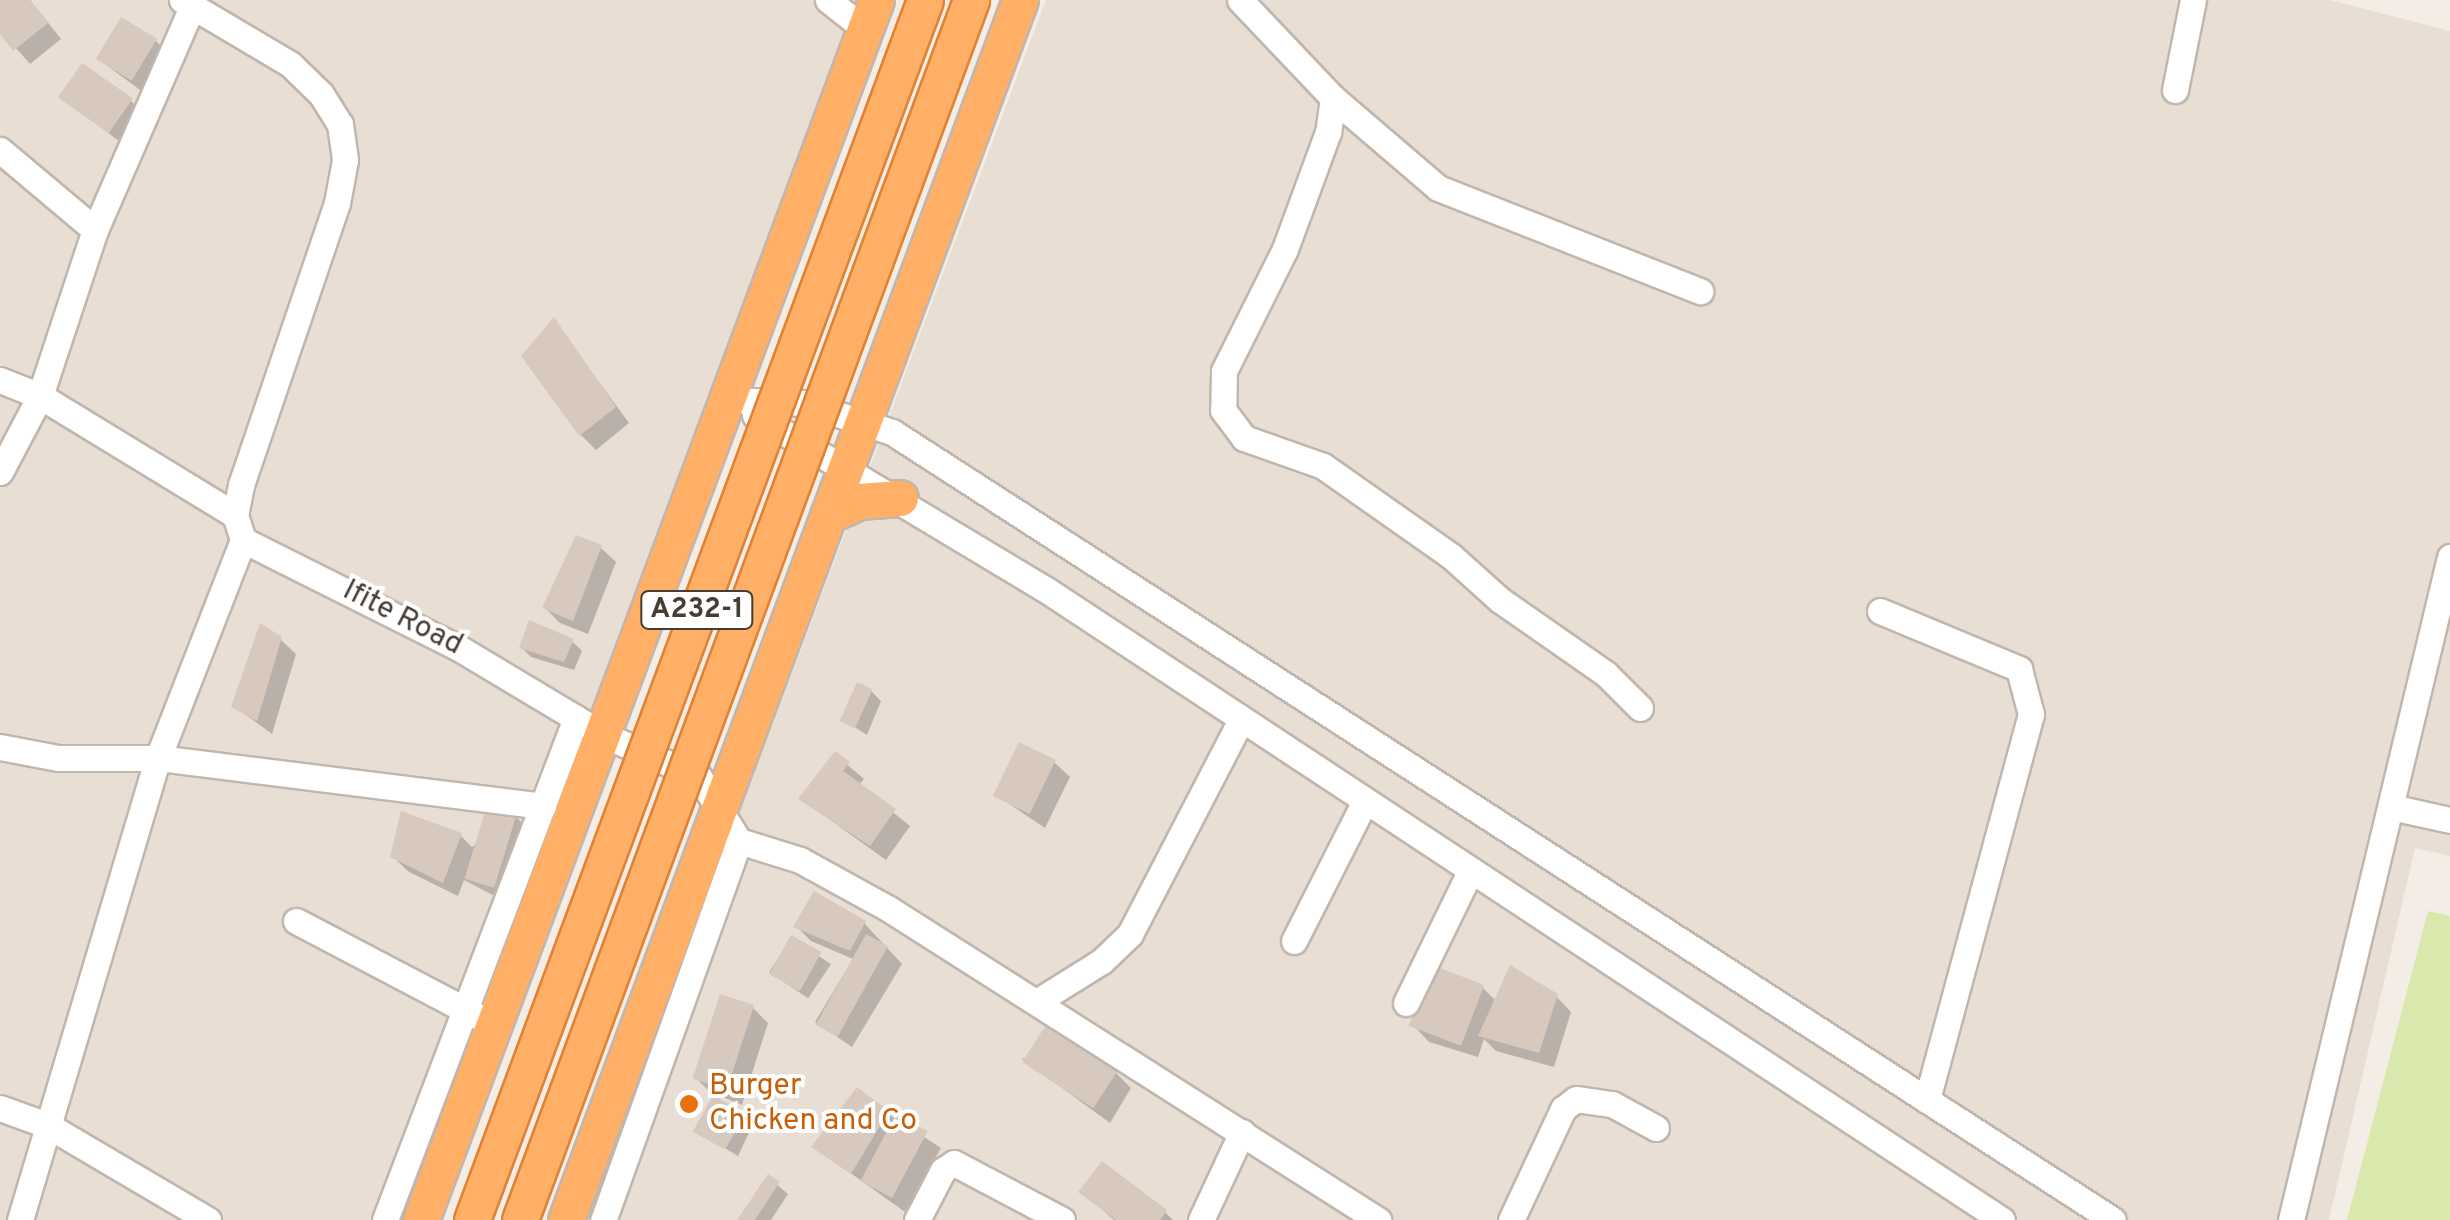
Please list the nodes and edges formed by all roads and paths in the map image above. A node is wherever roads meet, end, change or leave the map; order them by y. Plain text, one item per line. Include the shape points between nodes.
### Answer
1 (828, 0) edge
2 (925, 0) edge
3 (971, 0) edge
4 (1020, 0) edge
5 (1240, 0) edge
6 (2193, 0) edge
7 (188, 3) edge
8 (871, 15) edge
9 (2175, 90) dead end
10 (1332, 98) junction
11 (0, 150) edge
12 (95, 230) junction
13 (1700, 291) dead end
14 (0, 380) edge
15 (40, 396) junction
16 (729, 400) junction
17 (864, 418) junction
18 (846, 464) junction
19 (0, 472) edge
20 (900, 498) junction
21 (828, 514) junction
22 (235, 515) junction
23 (243, 540) junction
24 (2450, 557) edge
25 (1880, 611) dead end
26 (1640, 708) dead end
27 (1241, 720) junction
28 (591, 727) junction
29 (0, 747) edge
30 (158, 758) junction
31 (736, 764) junction
32 (700, 778) junction
33 (1364, 803) junction
34 (542, 806) junction
35 (720, 807) junction
36 (2391, 807) junction
37 (2450, 820) edge
38 (739, 841) junction
39 (704, 851) junction
40 (1470, 872) junction
41 (296, 921) dead end
42 (1294, 941) dead end
43 (1038, 1001) junction
44 (1406, 1004) dead end
45 (481, 1018) junction
46 (1927, 1100) junction
47 (0, 1108) edge
48 (46, 1125) junction
49 (1656, 1128) dead end
50 (1242, 1132) junction
51 (20, 1220) edge
52 (208, 1220) edge
53 (385, 1220) edge
54 (421, 1220) edge
55 (472, 1220) edge
56 (520, 1220) edge
57 (566, 1220) edge
58 (603, 1220) edge
59 (917, 1220) edge
60 (1062, 1220) edge
61 (1201, 1220) edge
62 (1378, 1220) edge
63 (1511, 1220) edge
64 (2002, 1220) edge
65 (2113, 1220) edge
66 (2291, 1220) edge

1 - 8 street
2 - 55 highway, A232-1, bridge
3 - 56 highway, A232-1, bridge
4 - 17 highway via 972,146
5 - 10 street
6 - 9 street
7 - 12 street
7 - 22 street via 290,64 321,94 340,124 346,160
8 - 16 highway
10 - 13 street via 1438,188
10 - 26 street via 1328,132 1285,249 1224,372 1223,410 1244,438 1349,482 1606,674
11 - 12 street
12 - 15 street
14 - 15 street
15 - 19 street
15 - 22 street
16 - 17 street via 804,403
16 - 18 street
16 - 28 highway
17 - 18 highway
17 - 46 street
18 - 20 street
18 - 21 highway
20 - 21 highway
20 - 27 street
21 - 31 highway
22 - 23 street
23 - 28 street, Ifite Road via 457,647
23 - 30 street
24 - 36 street
25 - 46 street via 2019,668 2030,714
27 - 33 street
27 - 43 street via 1130,934 1102,961
28 - 32 street, Ifite Road
28 - 34 street
28 - 45 highway
29 - 30 street via 58,758
30 - 34 street
30 - 48 street
31 - 32 highway
31 - 35 highway
32 - 35 street
33 - 40 street
33 - 42 street
34 - 45 street
35 - 38 street
35 - 39 highway
36 - 37 street
36 - 66 street
38 - 39 highway
38 - 43 street via 800,860
38 - 58 street
39 - 57 highway
40 - 44 street
40 - 64 street
41 - 45 street
43 - 50 street
45 - 53 street
45 - 54 highway
46 - 65 street
47 - 48 street
48 - 51 street
48 - 52 street
49 - 63 street via 1612,1104 1576,1098 1563,1110
50 - 61 street
50 - 62 street
59 - 60 street via 943,1170 954,1163

